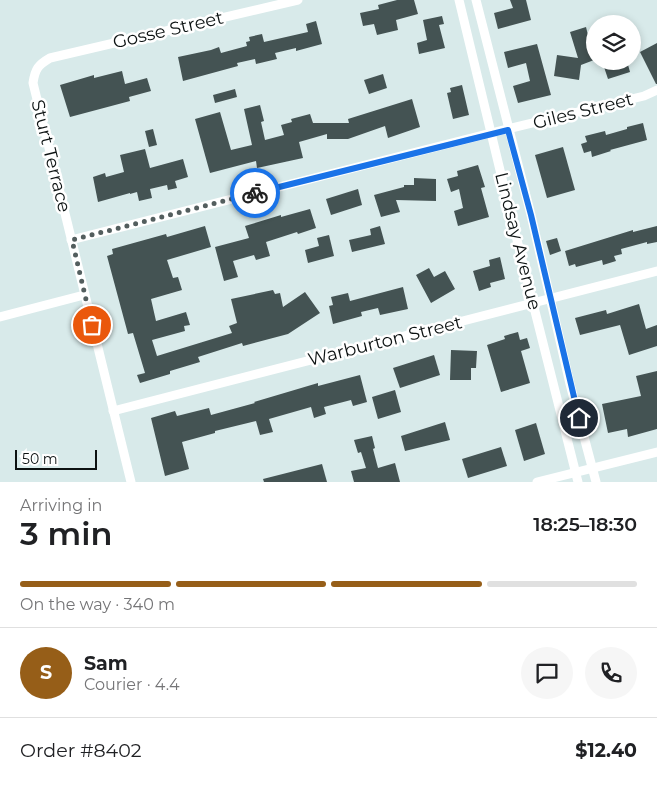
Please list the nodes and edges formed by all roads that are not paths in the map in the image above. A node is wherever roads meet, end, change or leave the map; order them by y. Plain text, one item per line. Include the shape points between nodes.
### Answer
1 (298, 0) edge
2 (459, 0) edge
3 (476, 0) edge
4 (39, 65) joint
5 (657, 90) edge
6 (508, 130) junction
7 (491, 133) junction
8 (72, 240) junction
9 (657, 271) edge
10 (84, 295) junction
11 (550, 298) junction
12 (533, 303) junction
13 (0, 317) edge
14 (113, 411) junction
15 (657, 452) edge
16 (592, 468) junction
17 (577, 477) edge
18 (131, 482) edge
19 (537, 482) edge
20 (596, 482) edge

1 - 4 street, Gosse Street via 50,58
2 - 7 street, Lindsay Avenue
3 - 6 street, Lindsay Avenue
4 - 8 street, Sturt Terrace via 34,72 33,83
5 - 6 street, Giles Street
6 - 7 street, Giles Street
6 - 11 street, Lindsay Avenue
7 - 8 street, Giles Street
7 - 12 street, Lindsay Avenue
8 - 10 street, Sturt Terrace
9 - 11 street, Warburton Street
10 - 13 street
10 - 14 street, Sturt Terrace
11 - 12 street, Warburton Street
11 - 16 street, Lindsay Avenue
12 - 14 street, Warburton Street
12 - 17 street, Lindsay Avenue
14 - 18 street, Sturt Terrace
15 - 16 street
16 - 17 street
16 - 20 street, Lindsay Avenue
17 - 19 street

